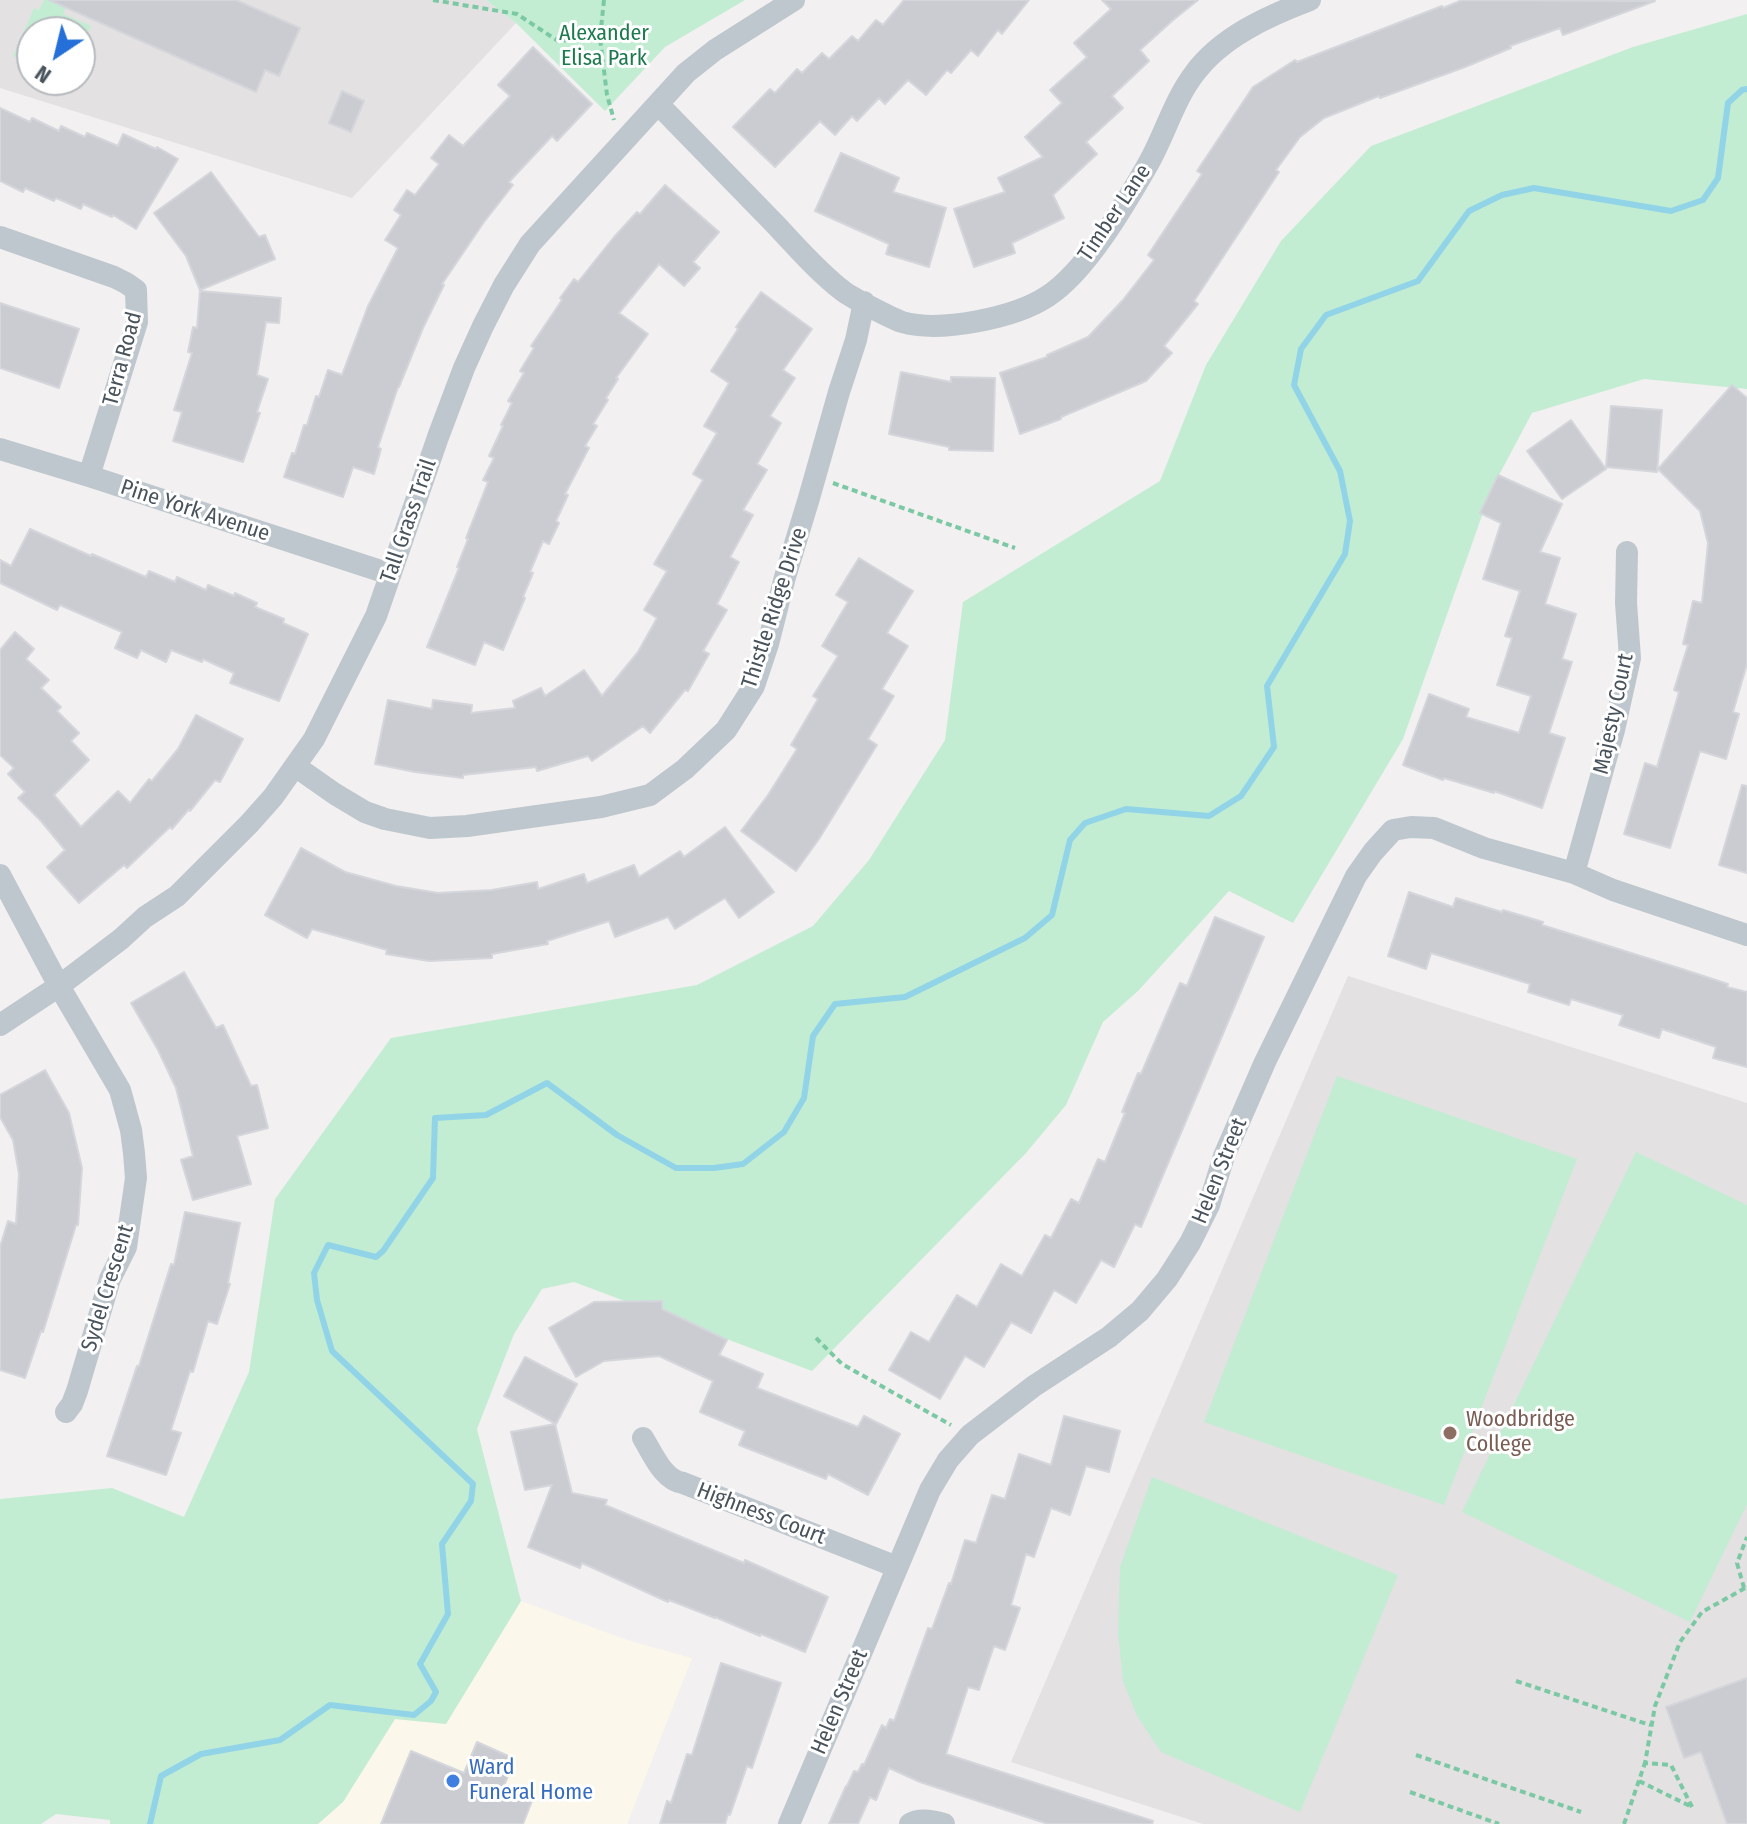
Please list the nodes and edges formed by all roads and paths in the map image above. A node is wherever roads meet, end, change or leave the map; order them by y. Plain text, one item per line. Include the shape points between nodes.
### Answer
1 (433, 0) edge
2 (604, 0) edge
3 (794, 0) edge
4 (1310, 0) edge
5 (600, 38) junction
6 (659, 105) junction
7 (621, 146) junction
8 (0, 237) edge
9 (864, 302) junction
10 (0, 449) edge
11 (89, 476) junction
12 (815, 476) junction
13 (1015, 548) dead end
14 (1627, 552) dead end
15 (390, 574) junction
16 (295, 766) junction
17 (1574, 873) junction
18 (0, 875) edge
19 (1747, 935) edge
20 (59, 986) junction
21 (0, 1025) edge
22 (816, 1338) dead end
23 (66, 1412) dead end
24 (970, 1435) junction
25 (643, 1438) dead end
26 (1747, 1537) edge
27 (897, 1567) junction
28 (1746, 1588) edge
29 (1516, 1681) dead end
30 (1652, 1725) junction
31 (1416, 1755) dead end
32 (1645, 1763) junction
33 (1639, 1781) junction
34 (1410, 1792) dead end
35 (1581, 1812) dead end
36 (789, 1824) edge
37 (910, 1824) edge
38 (944, 1824) edge
39 (1499, 1824) edge
40 (1624, 1824) edge

1 - 5 path via 517,14 558,41
2 - 5 path
3 - 6 street, Tall Grass Trail via 715,50
4 - 9 street, Timber Lane via 1245,31 1194,74 1148,164 1095,249 1048,296 1012,313 956,325 902,322
5 - 7 path via 607,95
6 - 7 street, Tall Grass Trail
6 - 9 street, Timber Lane via 822,272
7 - 15 street, Tall Grass Trail via 530,244 504,285 464,368
8 - 11 street, Terra Road via 114,277 136,290 137,322
9 - 12 street, Thistle Ridge Drive
10 - 11 street, Pine York Avenue
11 - 15 street, Pine York Avenue
12 - 13 path
12 - 16 street, Thistle Ridge Drive via 754,686 726,730 650,795 586,810 430,828 365,812
14 - 17 street, Majesty Court via 1630,658
15 - 16 street, Tall Grass Trail via 376,616 327,717
16 - 20 street, Tall Grass Trail via 249,824 177,896
17 - 19 street, Helen Street
17 - 24 street, Helen Street via 1434,828 1393,830 1356,876 1265,1062 1209,1205 1167,1279 1109,1337
18 - 20 street, Sydel Crescent
20 - 21 street, Tall Grass Trail
20 - 23 street, Sydel Crescent via 120,1090 136,1178 126,1247 110,1279
22 - 24 path via 842,1364
24 - 27 street, Helen Street via 930,1490
25 - 27 street, Highness Court via 676,1482
26 - 28 path via 1737,1563
27 - 36 street, Helen Street
28 - 30 path via 1702,1612 1680,1642
29 - 30 path
30 - 32 path
31 - 35 path
32 - 33 path
32 - 33 path via 1671,1765 1692,1807
33 - 40 path
34 - 39 path
37 - 38 street

